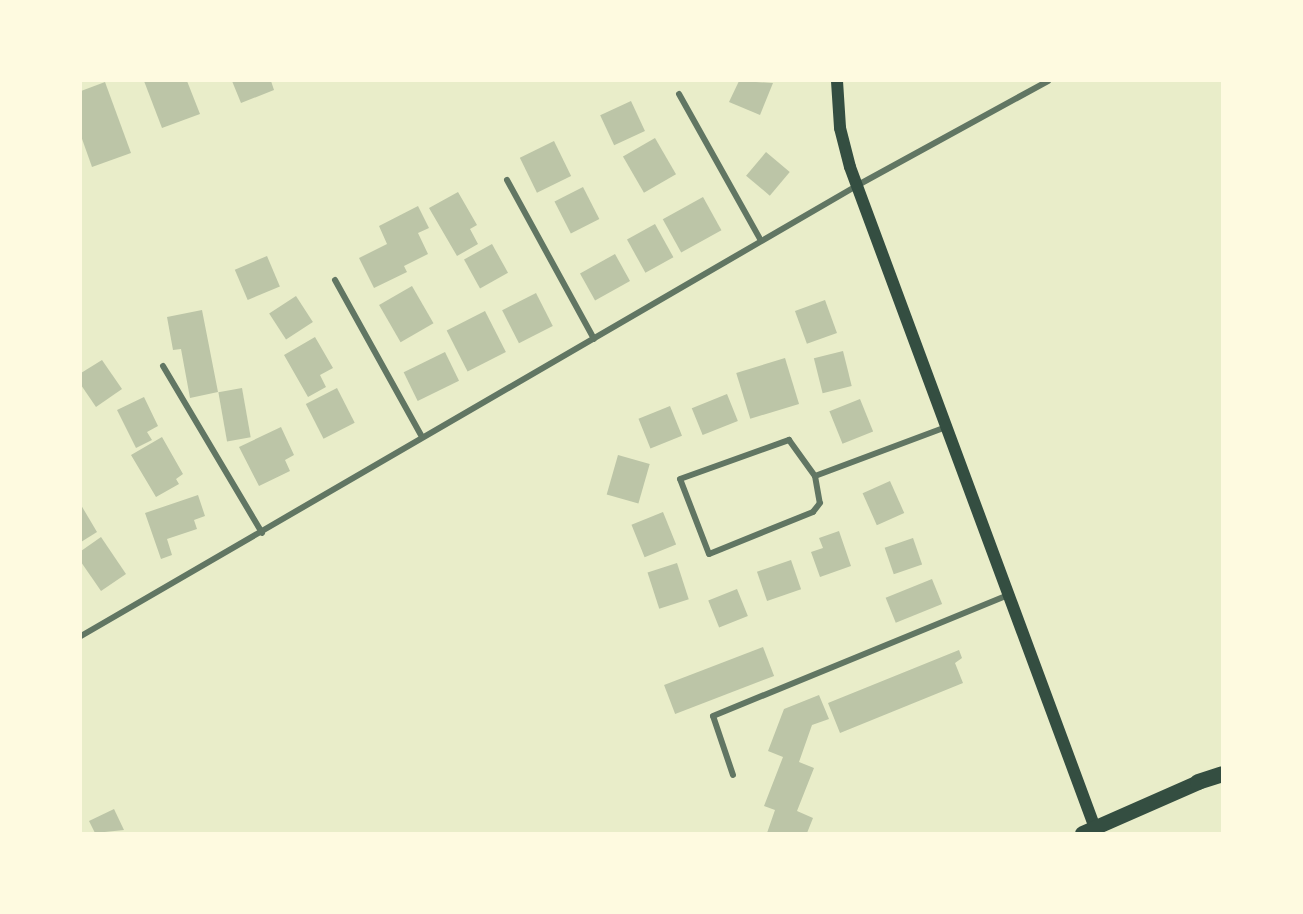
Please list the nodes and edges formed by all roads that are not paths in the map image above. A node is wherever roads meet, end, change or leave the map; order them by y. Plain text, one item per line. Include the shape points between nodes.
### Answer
1 (837, 81) edge
2 (1048, 81) edge
3 (679, 94) dead end
4 (507, 180) dead end
5 (858, 185) junction
6 (761, 241) junction
7 (335, 280) dead end
8 (594, 339) junction
9 (163, 366) dead end
10 (946, 427) junction
11 (422, 437) junction
12 (815, 476) junction
13 (262, 532) junction
14 (1010, 594) junction
15 (81, 636) edge
16 (1222, 774) edge
17 (734, 775) dead end
18 (1198, 782) joint
19 (1089, 830) edge

1 - 5 main road via 840,128
2 - 5 street
3 - 6 street
4 - 8 street
5 - 6 street
5 - 10 main road
6 - 8 street
7 - 11 street
8 - 11 street
9 - 13 street
10 - 12 street
10 - 14 main road
11 - 13 street
12 - 12 street via 789,440 680,479 709,554 813,512 820,503
13 - 15 street
14 - 17 street via 713,716
14 - 19 main road
16 - 18 highway
18 - 19 main road

